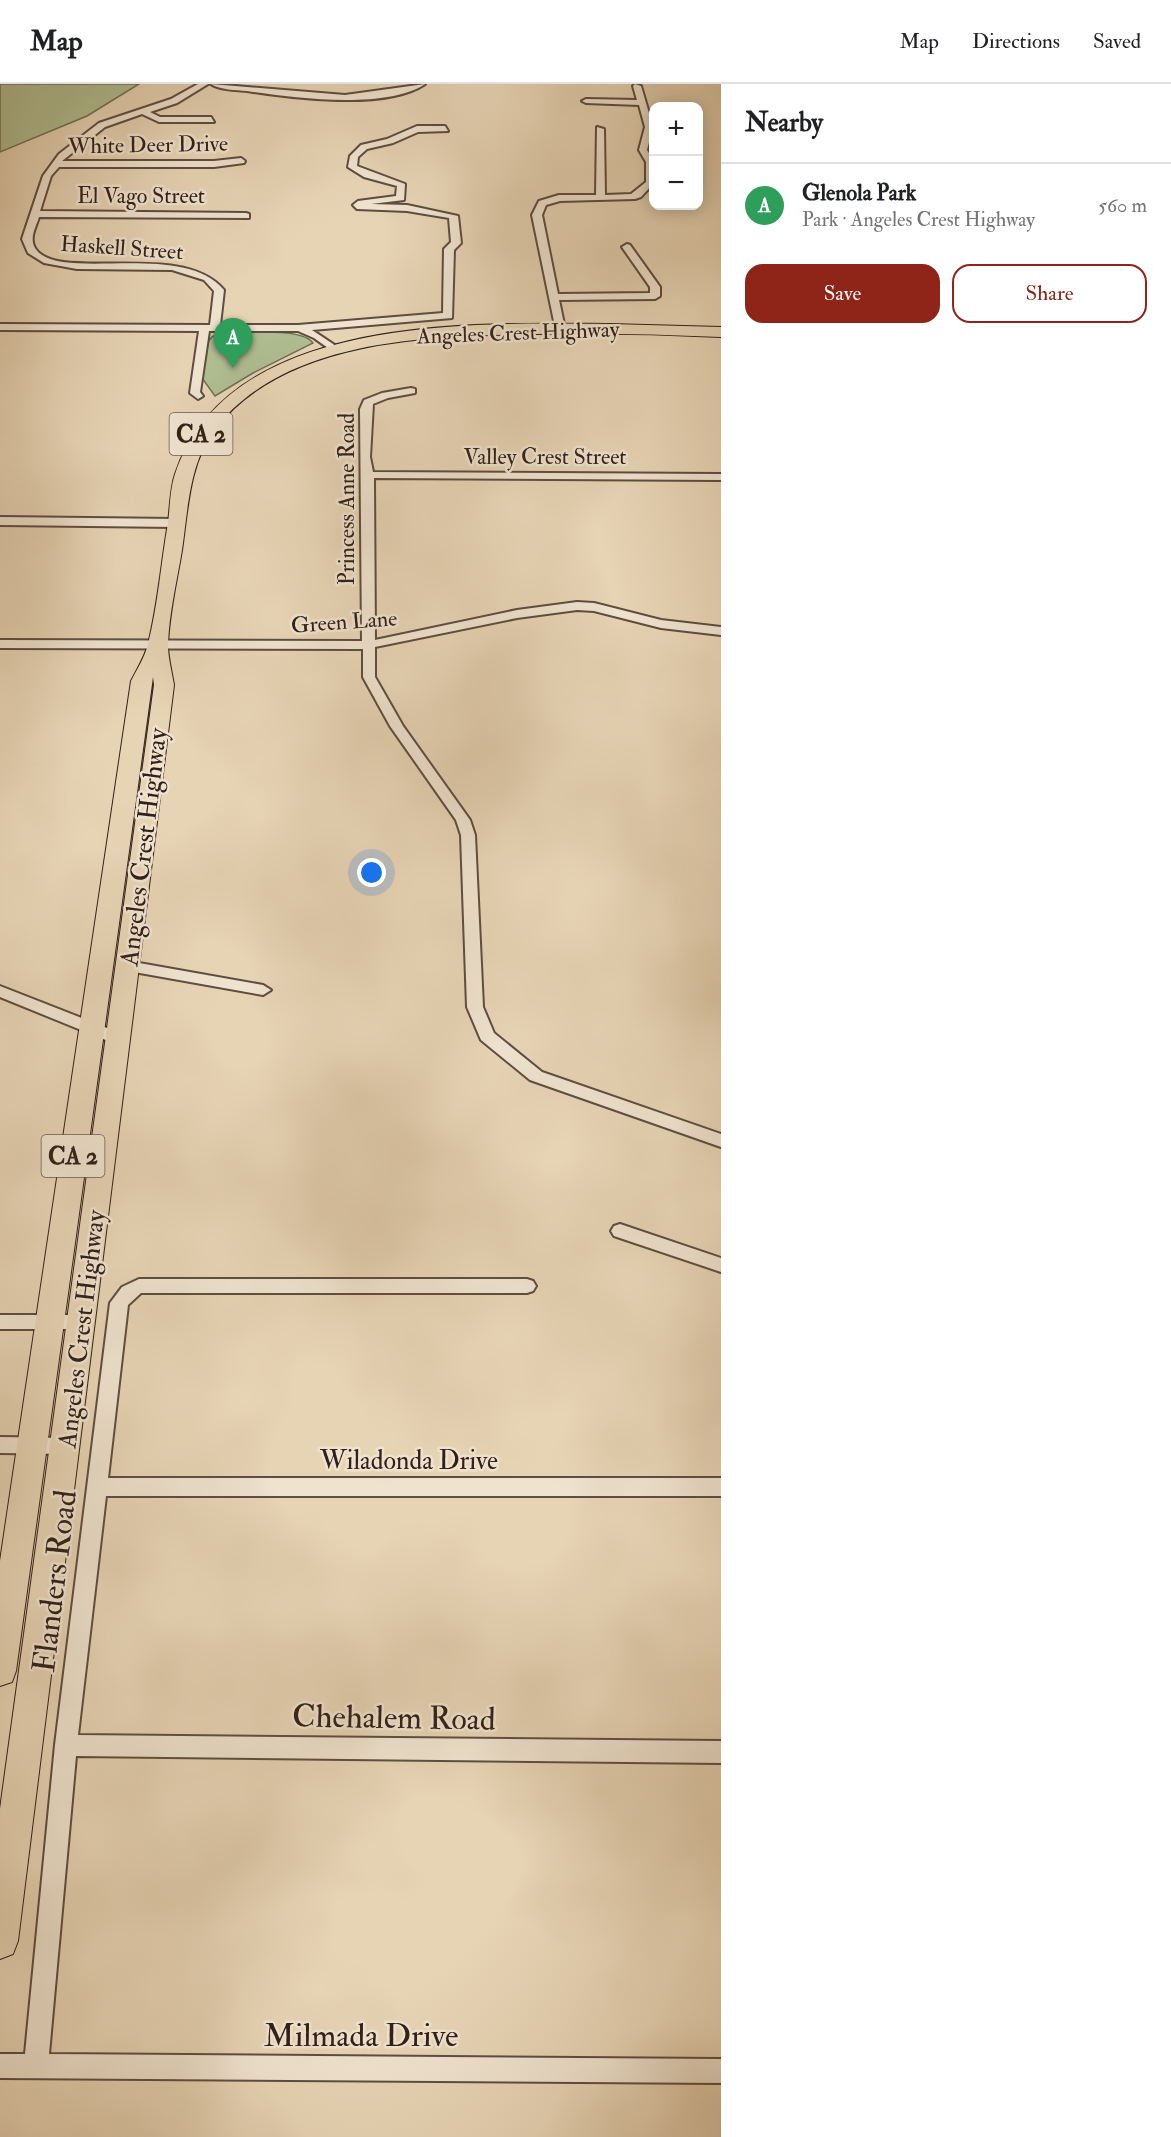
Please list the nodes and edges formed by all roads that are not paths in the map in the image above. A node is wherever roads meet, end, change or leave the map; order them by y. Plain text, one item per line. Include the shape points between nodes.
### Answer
1 (204, 84) edge
2 (215, 84) edge
3 (421, 84) edge
4 (637, 86) dead end
5 (586, 101) dead end
6 (643, 103) junction
7 (141, 111) junction
8 (211, 120) dead end
9 (446, 129) dead end
10 (600, 129) dead end
11 (241, 161) dead end
12 (55, 164) junction
13 (601, 197) junction
14 (35, 214) junction
15 (246, 216) dead end
16 (627, 248) dead end
17 (553, 297) junction
18 (0, 327) edge
19 (210, 328) junction
20 (298, 328) junction
21 (560, 329) junction
22 (718, 332) edge
23 (335, 350) junction
24 (411, 391) dead end
25 (198, 396) dead end
26 (368, 475) junction
27 (721, 477) edge
28 (0, 521) edge
29 (177, 523) junction
30 (721, 631) edge
31 (0, 644) edge
32 (367, 645) junction
33 (158, 646) junction
34 (128, 966) junction
35 (263, 990) dead end
36 (0, 991) edge
37 (92, 1028) junction
38 (118, 1039) junction
39 (721, 1142) edge
40 (620, 1231) dead end
41 (721, 1265) edge
42 (527, 1286) dead end
43 (0, 1322) edge
44 (82, 1322) junction
45 (50, 1323) junction
46 (0, 1445) edge
47 (32, 1445) junction
48 (66, 1446) junction
49 (97, 1487) junction
50 (721, 1487) edge
51 (0, 1671) edge
52 (66, 1745) junction
53 (721, 1752) edge
54 (6, 1852) edge
55 (0, 1941) edge
56 (0, 2066) edge
57 (36, 2066) junction
58 (721, 2071) edge

1 - 7 street, Haskell Street via 174,101
2 - 3 street via 317,96 388,95
4 - 6 street
5 - 6 street
6 - 13 street via 649,127 643,150 650,162 650,182 638,195
7 - 8 street via 159,119
7 - 12 street, Haskell Street via 102,125
9 - 20 street via 417,129 364,147 354,156 352,167 363,174 401,184 401,198 361,202 360,207 407,208 453,216 456,243 449,249 450,312 446,317
10 - 13 street
11 - 12 street, White Deer Drive via 214,165
12 - 14 street, Haskell Street
13 - 17 street via 549,200 538,209
14 - 15 street, El Vago Street
14 - 19 street, Haskell Street via 27,245 47,261 77,266 173,267 207,278 219,290
16 - 17 street via 655,287 655,296
17 - 21 street
18 - 19 street
19 - 20 street
19 - 25 street, Haskell Street via 195,393
20 - 23 street via 318,336
21 - 22 main road, Angeles Crest Highway / CA 2
21 - 23 main road, Angeles Crest Highway / CA 2 via 432,332
23 - 29 main road, Angeles Crest Highway / CA 2 via 272,375 223,407 198,438 186,465
24 - 26 street, Princess Anne Road via 368,402 364,457
26 - 27 street, Valley Crest Street
26 - 32 street, Princess Anne Road
28 - 29 street
29 - 33 main road, Angeles Crest Highway / CA 2
30 - 32 street, Green Lane via 661,624 578,606 528,612
31 - 33 street, Green Lane
32 - 33 street, Green Lane
32 - 39 street, Princess Anne Road via 372,687 453,804 468,835 475,1007 487,1036 536,1076
33 - 34 main road, Angeles Crest Highway / CA 2 via 164,685
33 - 37 main road, Angeles Crest Highway / CA 2 via 141,681
34 - 35 street
34 - 38 main road, Angeles Crest Highway / CA 2
36 - 37 street
37 - 38 street
37 - 45 main road, Angeles Crest Highway / CA 2
38 - 44 main road, Angeles Crest Highway / CA 2
40 - 41 street
42 - 49 street, Flanders Road via 139,1286 124,1296 116,1311
43 - 45 street
44 - 45 street
44 - 48 main road, Angeles Crest Highway / CA 2
45 - 47 main road, Angeles Crest Highway / CA 2
46 - 47 street
47 - 48 street
47 - 51 main road, Angeles Crest Highway / CA 2
48 - 54 main road, Angeles Crest Highway / CA 2
49 - 50 street, Wiladonda Drive
49 - 52 street, Flanders Road
52 - 53 street, Chehalem Road
52 - 57 street, Flanders Road
54 - 55 main road, Angeles Crest Highway / CA 2
56 - 57 street, Milmada Drive
57 - 58 street, Milmada Drive

